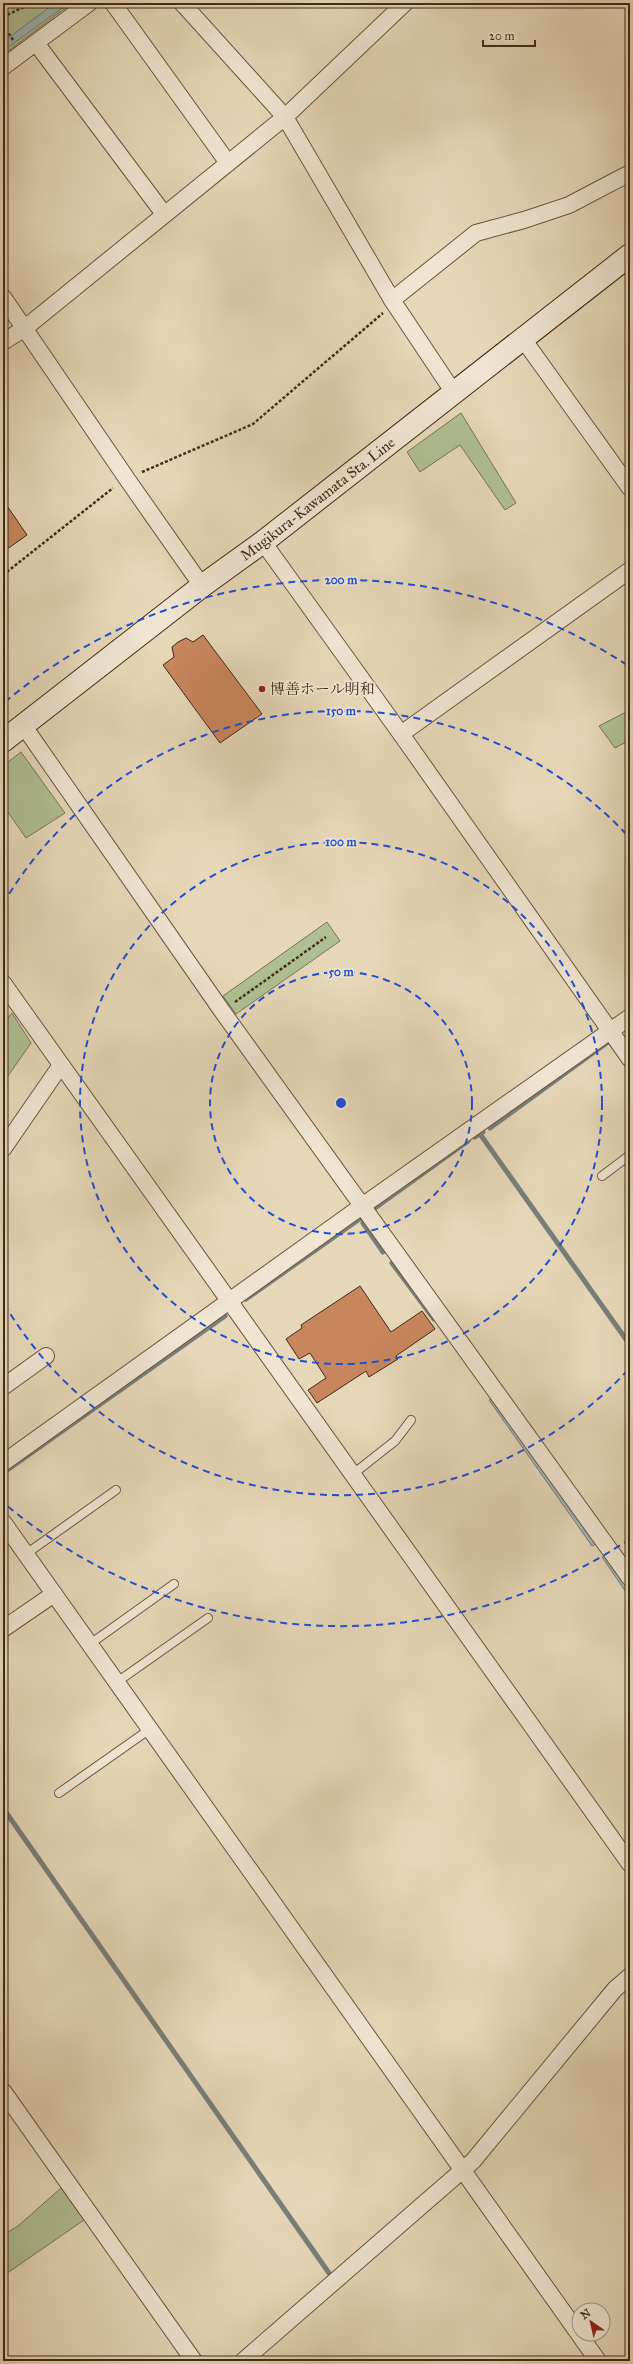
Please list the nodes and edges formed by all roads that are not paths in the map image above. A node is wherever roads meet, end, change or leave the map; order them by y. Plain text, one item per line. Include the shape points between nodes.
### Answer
1 (89, 3) edge
2 (113, 3) edge
3 (182, 3) edge
4 (405, 3) edge
5 (36, 43) junction
6 (3, 67) edge
7 (285, 118) junction
8 (228, 163) junction
9 (630, 173) edge
10 (164, 214) junction
11 (630, 256) edge
12 (3, 297) edge
13 (392, 300) junction
14 (25, 328) junction
15 (523, 339) junction
16 (3, 342) edge
17 (454, 393) junction
18 (630, 488) edge
19 (262, 542) junction
20 (630, 570) edge
21 (202, 586) junction
22 (23, 725) junction
23 (401, 734) junction
24 (3, 741) edge
25 (3, 983) edge
26 (630, 1017) edge
27 (610, 1031) junction
28 (630, 1059) edge
29 (61, 1065) junction
30 (3, 1149) edge
31 (630, 1155) edge
32 (602, 1176) dead end
33 (362, 1206) junction
34 (230, 1301) junction
35 (46, 1356) dead end
36 (3, 1387) edge
37 (411, 1420) dead end
38 (3, 1464) edge
39 (353, 1474) junction
40 (116, 1490) dead end
41 (3, 1522) edge
42 (26, 1554) junction
43 (630, 1578) edge
44 (174, 1584) dead end
45 (54, 1594) junction
46 (208, 1618) dead end
47 (3, 1629) edge
48 (90, 1644) junction
49 (117, 1682) junction
50 (150, 1729) junction
51 (59, 1793) dead end
52 (630, 1864) edge
53 (630, 1976) edge
54 (3, 2091) edge
55 (462, 2170) junction
56 (194, 2361) edge
57 (243, 2361) edge
58 (598, 2361) edge

1 - 5 street
2 - 8 street
3 - 7 street
4 - 7 street
5 - 6 street
5 - 10 street
7 - 8 street
7 - 13 street
8 - 10 street
9 - 13 street via 569,204 476,233
10 - 14 street
11 - 15 main road, Mugikura-Kawamata Sta. Line
12 - 14 street
13 - 17 street
14 - 16 street
14 - 21 street
15 - 17 main road, Mugikura-Kawamata Sta. Line
15 - 18 street
17 - 19 main road, Mugikura-Kawamata Sta. Line
19 - 21 main road, Mugikura-Kawamata Sta. Line
19 - 23 street
20 - 23 street
21 - 22 main road, Mugikura-Kawamata Sta. Line
22 - 24 main road, Mugikura-Kawamata Sta. Line
22 - 33 street via 222,1011
23 - 27 street
25 - 29 street
26 - 27 street
27 - 28 street
27 - 33 street
29 - 30 street
29 - 34 street
31 - 32 lane
33 - 34 street
33 - 43 street via 495,1387
34 - 38 street
34 - 39 street
35 - 36 street
37 - 39 lane via 395,1441
39 - 52 street
40 - 42 lane
41 - 42 street
42 - 45 street
44 - 48 lane
45 - 47 street
45 - 48 street
46 - 49 lane
48 - 49 street
49 - 50 street
50 - 51 lane
50 - 55 street
53 - 55 street via 615,1989 473,2161
54 - 56 street
55 - 57 street
55 - 58 street

